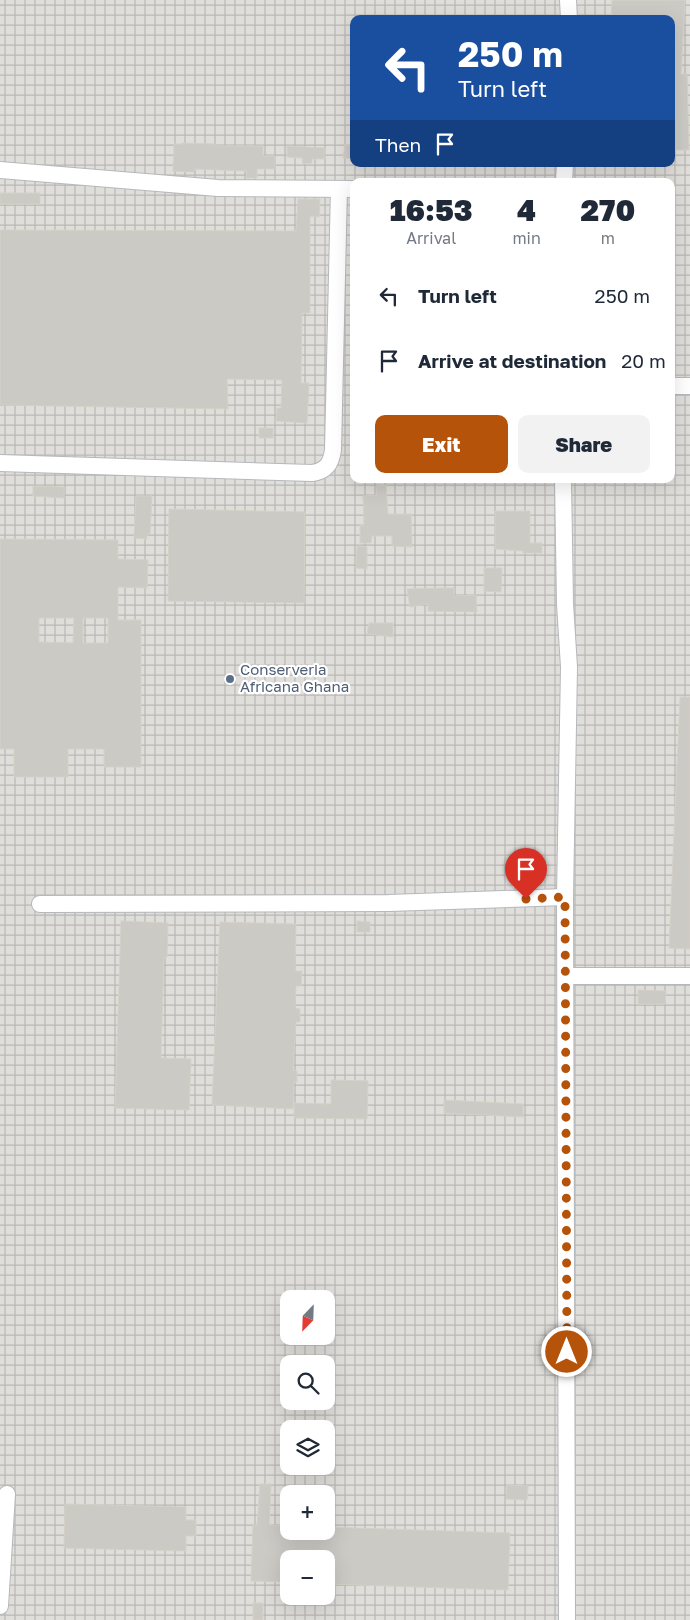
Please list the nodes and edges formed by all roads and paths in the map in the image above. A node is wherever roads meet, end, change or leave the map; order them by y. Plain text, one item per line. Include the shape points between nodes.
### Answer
1 (568, 0) edge
2 (569, 15) edge
3 (0, 170) edge
4 (346, 189) edge
5 (675, 386) edge
6 (690, 386) edge
7 (0, 463) edge
8 (564, 483) edge
9 (565, 897) junction
10 (40, 904) dead end
11 (566, 976) junction
12 (690, 976) edge
13 (7, 1494) dead end
14 (0, 1606) edge
15 (567, 1620) edge

1 - 2 street
3 - 4 street via 218,188
4 - 7 street via 333,450 328,466 312,473
5 - 6 street
8 - 9 street via 569,667
9 - 10 street via 389,903
9 - 11 street
11 - 12 street
11 - 15 street
13 - 14 street

